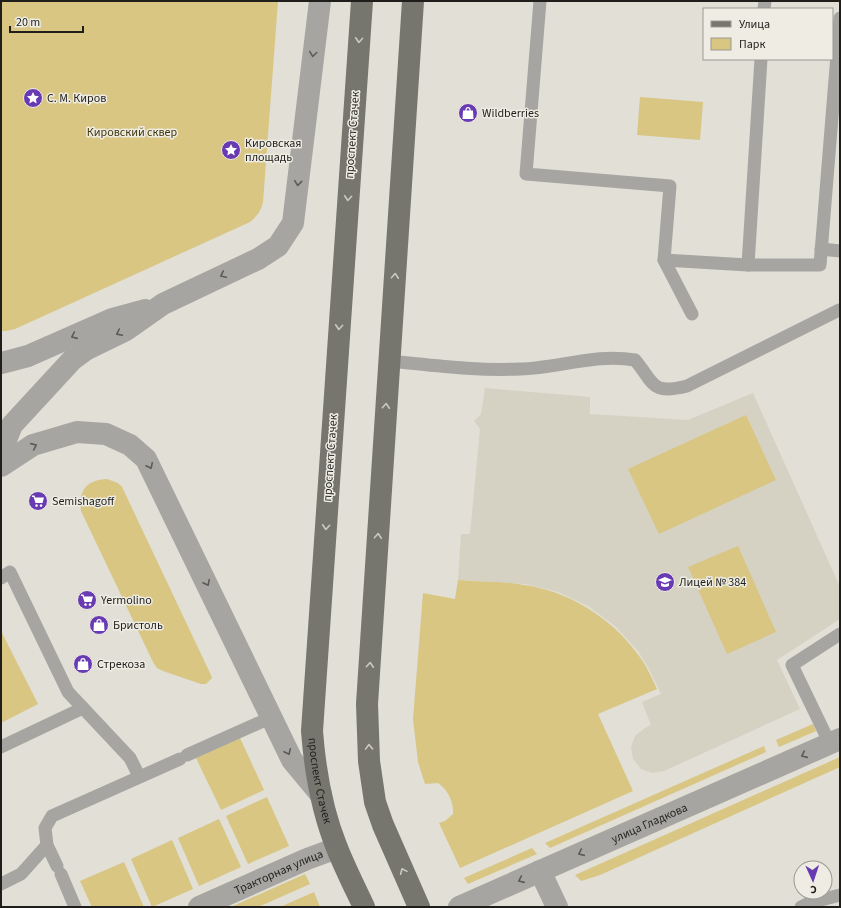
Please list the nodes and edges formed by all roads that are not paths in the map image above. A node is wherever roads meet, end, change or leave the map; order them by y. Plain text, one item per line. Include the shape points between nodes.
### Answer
1 (320, 1) edge
2 (362, 1) edge
3 (413, 1) edge
4 (540, 1) edge
5 (840, 18) edge
6 (761, 60) edge
7 (821, 249) junction
8 (840, 250) edge
9 (664, 260) junction
10 (748, 265) junction
11 (163, 304) junction
12 (839, 310) edge
13 (692, 314) dead end
14 (389, 361) junction
15 (1, 363) edge
16 (1, 452) edge
17 (1, 466) edge
18 (1, 578) edge
19 (840, 634) edge
20 (83, 708) junction
21 (272, 717) junction
22 (835, 741) edge
23 (1, 747) edge
24 (139, 776) junction
25 (321, 795) junction
26 (47, 845) junction
27 (337, 848) junction
28 (540, 871) junction
29 (1, 884) edge
30 (840, 895) edge
31 (75, 907) edge
32 (199, 907) edge
33 (364, 907) edge
34 (418, 907) edge
35 (459, 907) edge
36 (557, 907) edge
37 (801, 907) edge

1 -> 11 street via 293,223 278,246 258,259
2 -> 25 main road, проспект Стачек via 312,731
14 -> 3 main road
4 - 9 lane via 526,174 670,186
5 - 7 lane
6 - 10 lane
7 - 8 lane
7 - 10 lane via 820,264
9 - 10 lane
9 - 13 lane
11 -> 15 street via 112,319 28,356
11 -> 16 street via 126,330 87,349 72,360 12,425
12 - 14 lane via 687,386 673,389 660,389 650,382 635,360 624,358 593,359 521,369 484,369
34 -> 14 main road via 382,825 375,802 369,761 367,704
17 -> 21 street via 33,445 77,432 106,434 130,445 141,454 146,459
18 - 20 lane via 10,572 68,692
19 - 22 lane via 792,664
20 - 23 lane
20 - 24 lane via 130,758
21 - 24 lane
21 -> 25 street via 292,760
22 -> 28 street, улица Гладкова
24 - 26 lane via 52,816 45,828
25 - 27 main road, проспект Стачек
26 - 29 lane via 21,874
26 - 31 lane
27 - 32 street, Тракторная улица
27 - 33 main road, проспект Стачек
28 -> 35 street, улица Гладкова
28 - 36 street
30 - 37 lane

